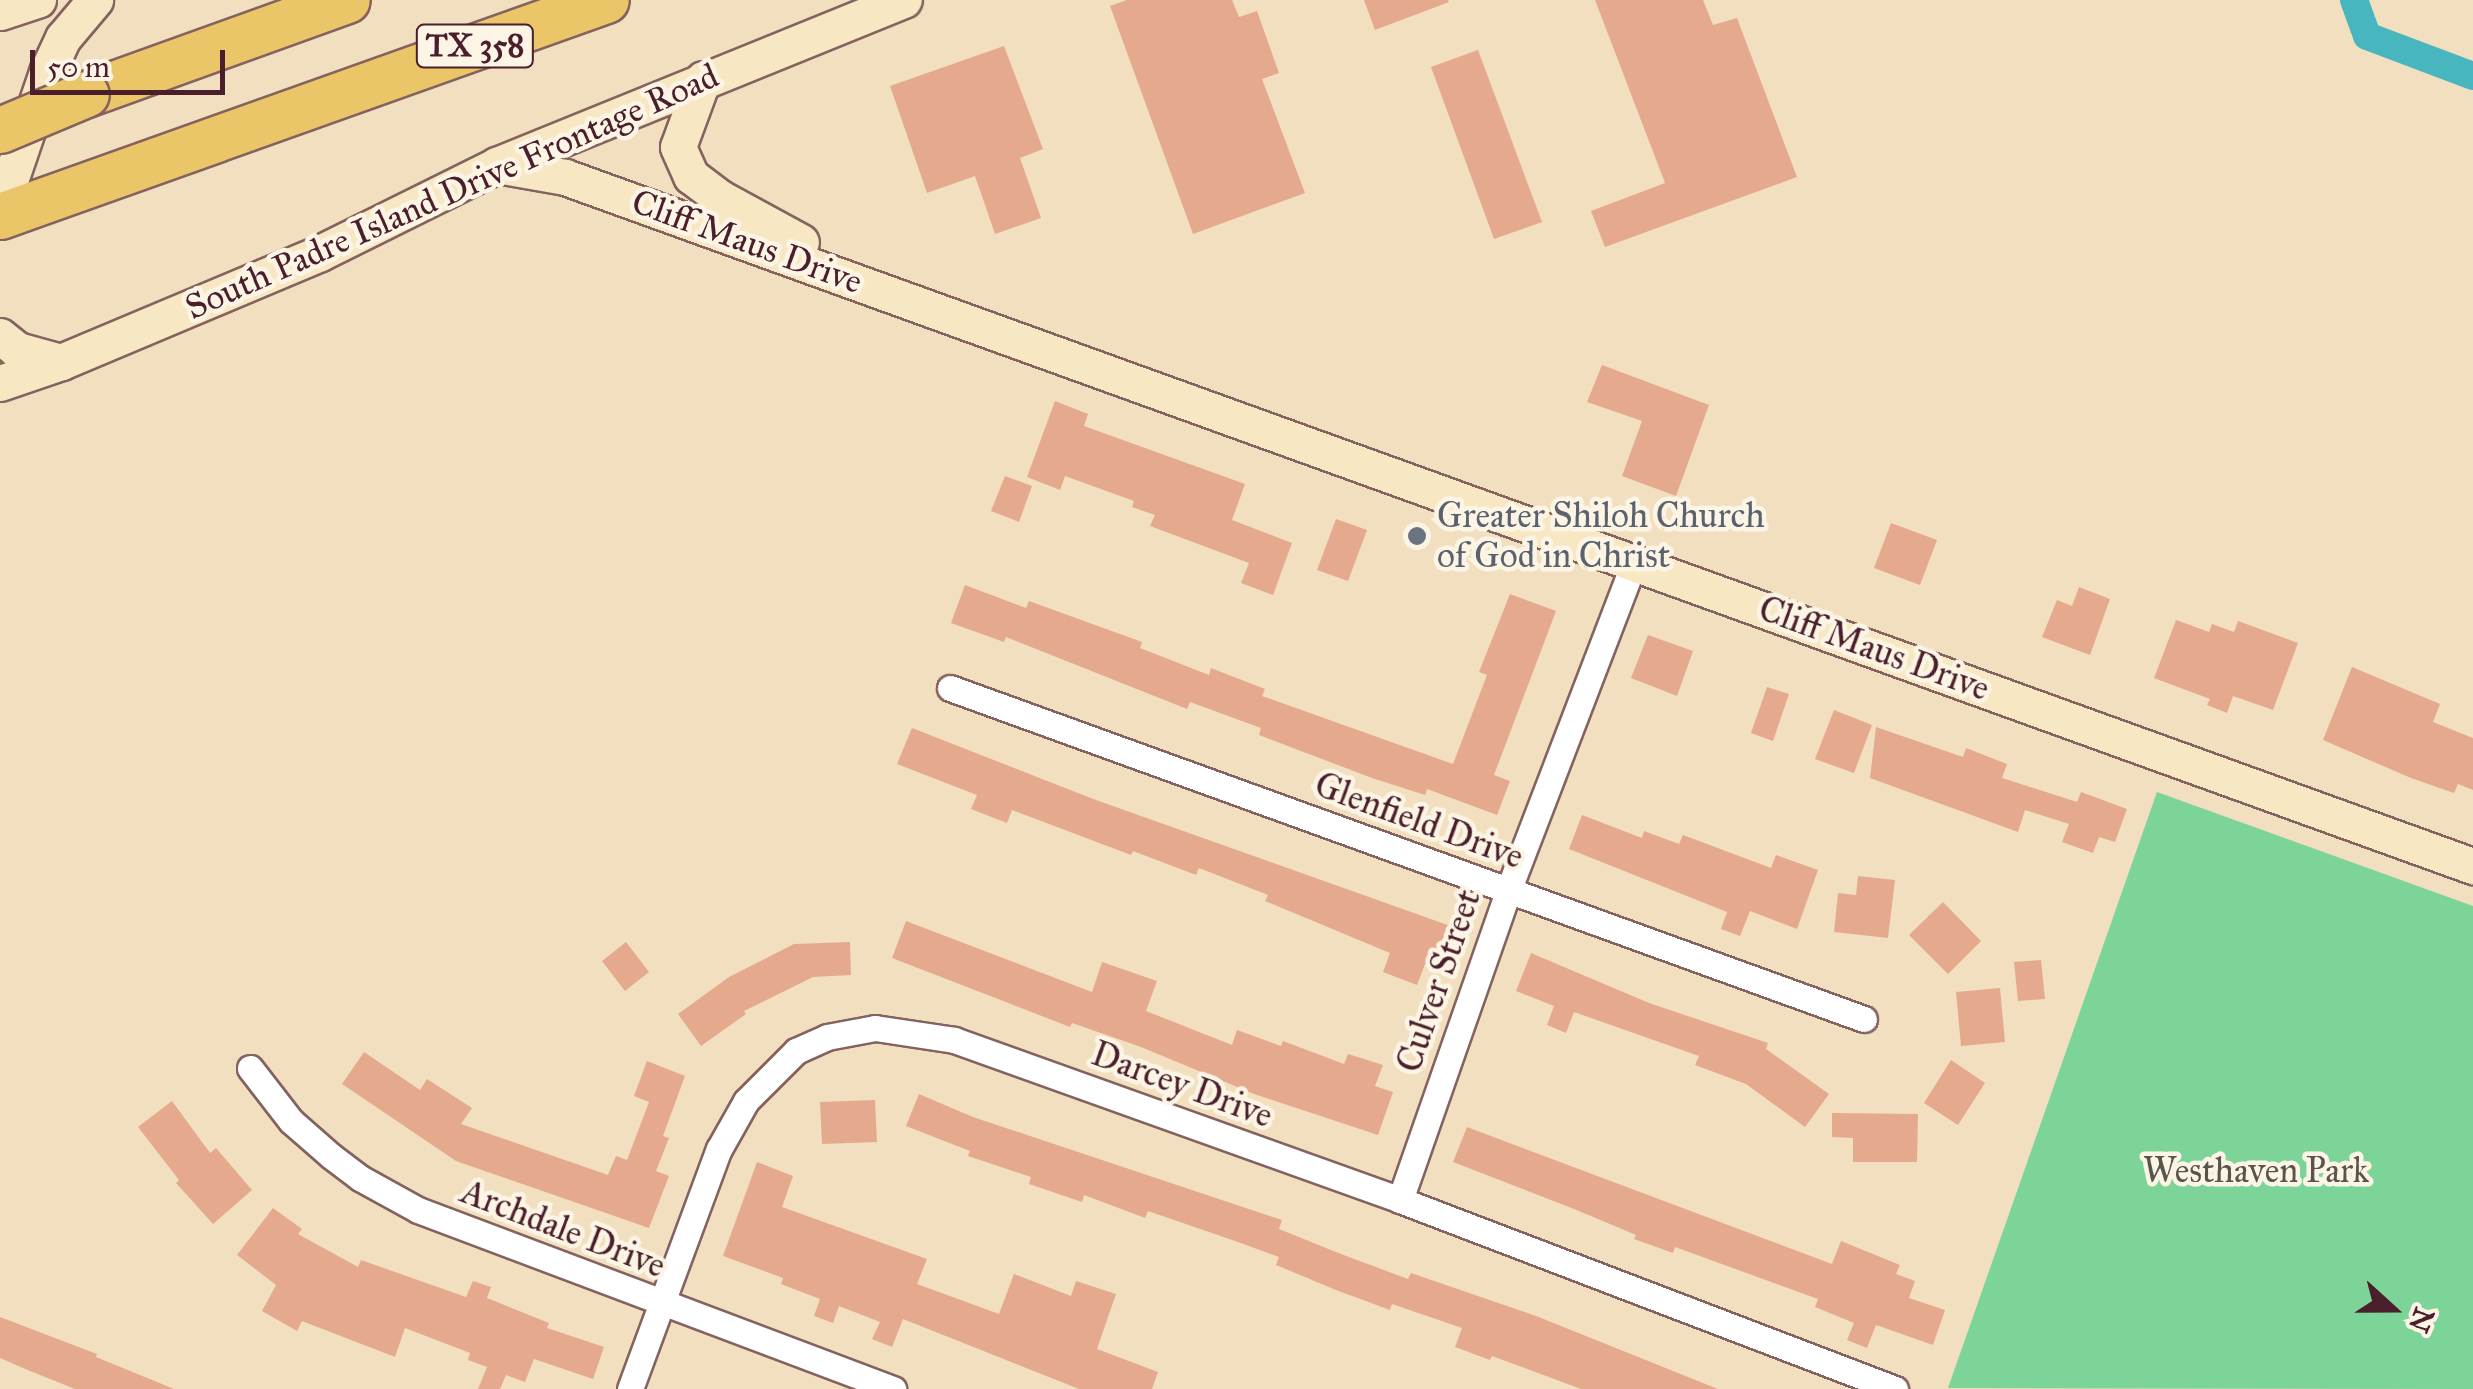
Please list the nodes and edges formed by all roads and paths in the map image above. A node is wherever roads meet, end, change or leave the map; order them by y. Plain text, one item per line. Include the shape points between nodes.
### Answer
1 (38, 0) edge
2 (95, 0) edge
3 (299, 0) edge
4 (346, 0) edge
5 (606, 0) edge
6 (904, 0) edge
7 (0, 12) edge
8 (704, 79) junction
9 (86, 94) junction
10 (0, 130) edge
11 (497, 166) junction
12 (0, 213) edge
13 (993, 330) junction
14 (0, 336) edge
15 (61, 362) junction
16 (0, 383) edge
17 (1634, 562) junction
18 (950, 688) dead end
19 (2473, 866) edge
20 (1508, 891) junction
21 (1864, 1019) dead end
22 (250, 1068) dead end
23 (1400, 1200) junction
24 (661, 1304) junction
25 (630, 1389) edge
26 (893, 1389) edge
27 (1895, 1389) edge

1 - 7 street
2 - 12 street via 63,38 47,72
3 - 9 highway
4 - 9 highway
5 - 12 highway, TX 358
6 - 8 street, South Padre Island Drive Frontage Road
8 - 11 street, South Padre Island Drive Frontage Road
8 - 13 street, Cliff Maus Drive via 678,147 691,176 788,236
9 - 10 highway, bridge
11 - 13 street, Cliff Maus Drive via 566,176
11 - 15 street, South Padre Island Drive Frontage Road via 320,253
13 - 17 street, Cliff Maus Drive
14 - 15 street via 17,350
15 - 16 street, South Padre Island Drive Frontage Road
17 - 19 street, Cliff Maus Drive
17 - 20 street, Culver Street
18 - 20 street, Glenfield Drive
20 - 21 street, Glenfield Drive
20 - 23 street, Culver Street
22 - 24 street, Archdale Drive via 291,1120 360,1178
23 - 24 street, Darcey Drive via 954,1040 875,1028 796,1051 746,1101 719,1149
23 - 27 street, Darcey Drive
24 - 25 street, Darcey Drive
24 - 26 street, Archdale Drive

